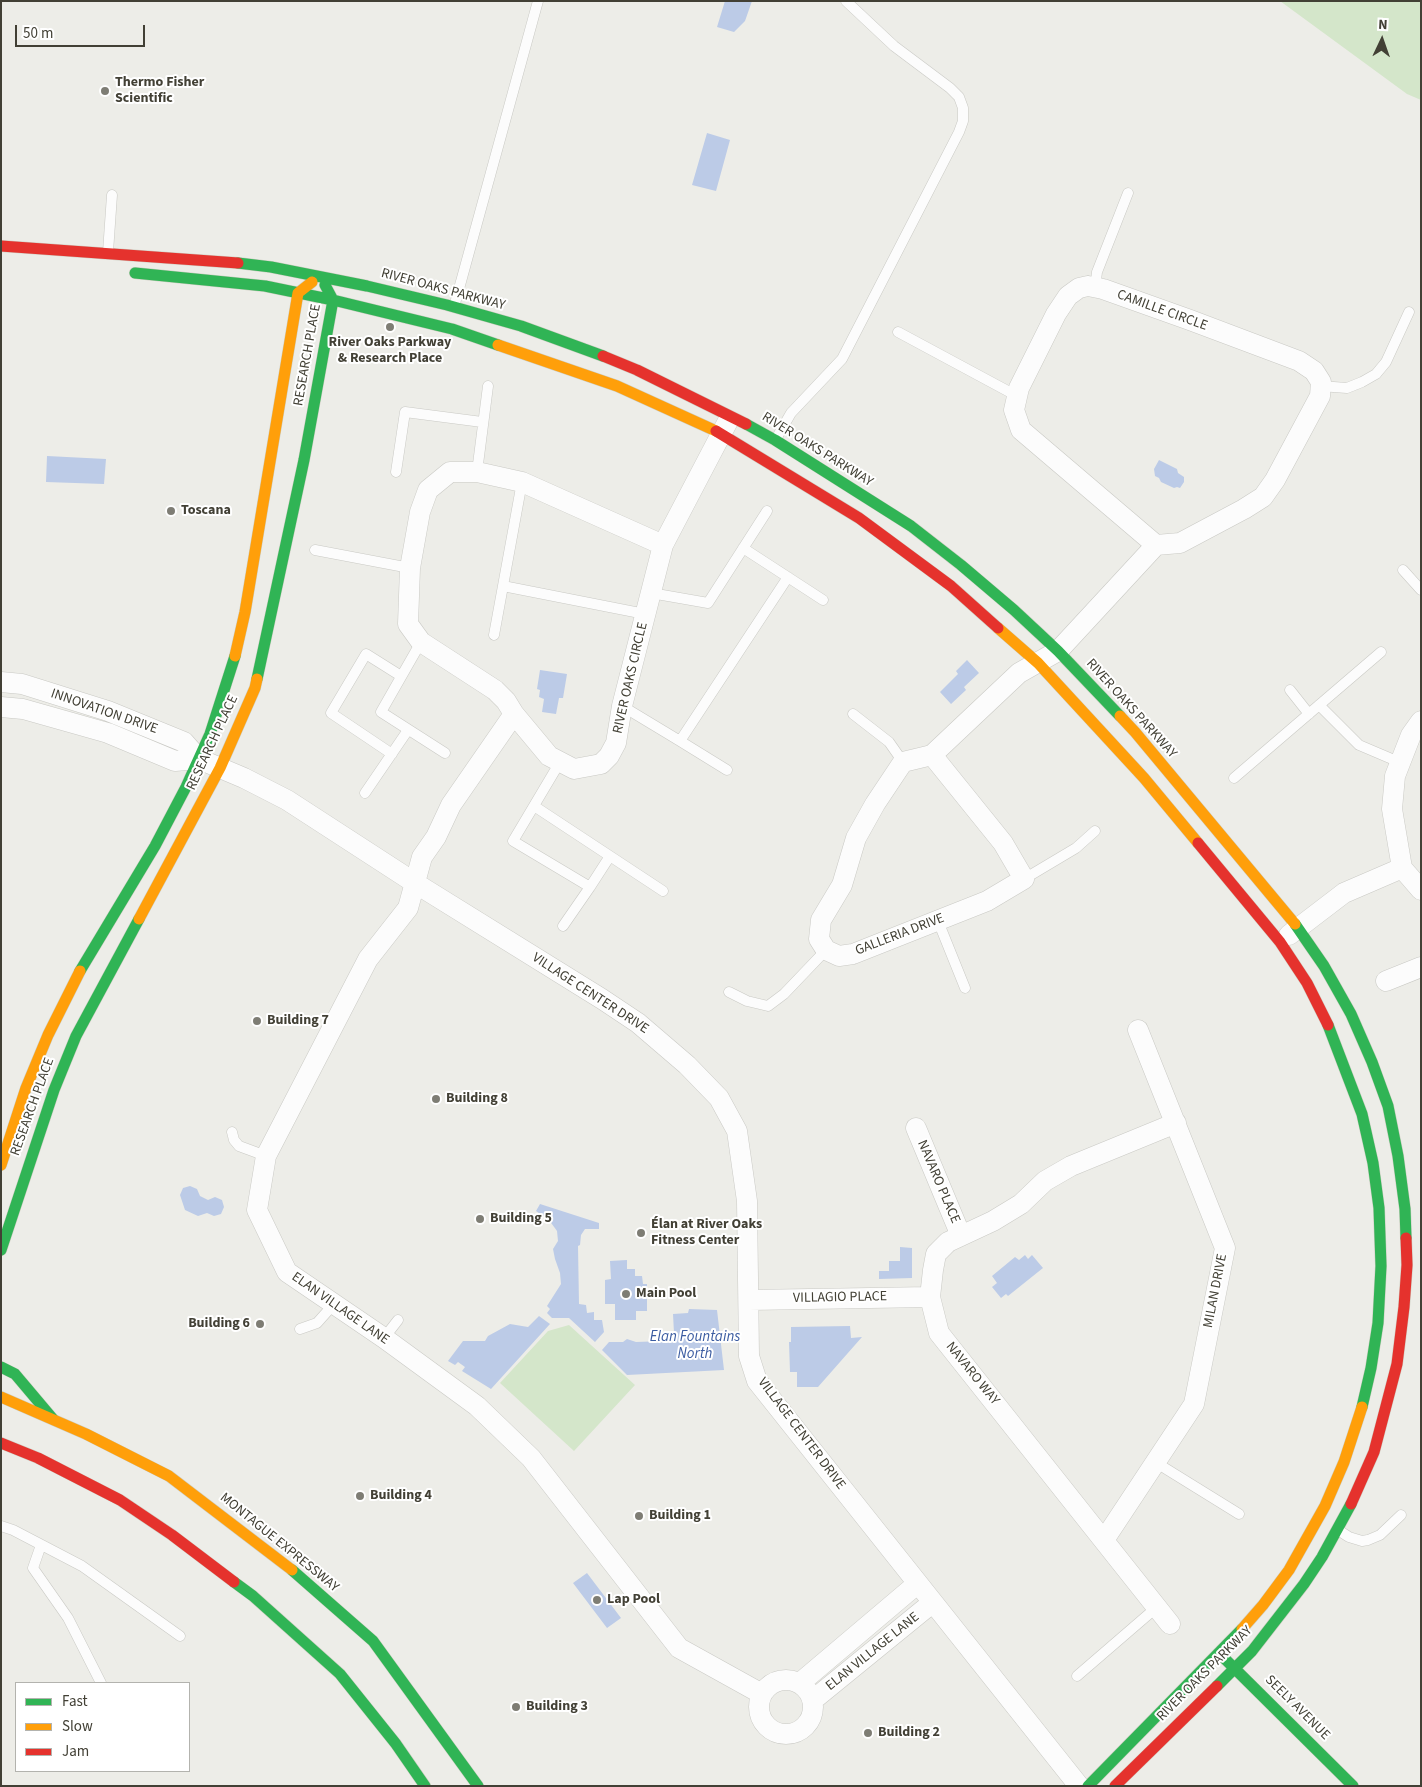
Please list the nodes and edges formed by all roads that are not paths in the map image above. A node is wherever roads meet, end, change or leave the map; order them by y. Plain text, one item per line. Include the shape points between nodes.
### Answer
1 (538, 1) edge
2 (846, 1) edge
3 (1128, 193) dead end
4 (112, 195) dead end
5 (1, 246) edge
6 (108, 257) junction
7 (125, 272) dead end
8 (320, 276) junction
9 (1095, 288) junction
10 (298, 292) junction
11 (333, 300) junction
12 (454, 307) junction
13 (1408, 312) dead end
14 (898, 332) dead end
15 (488, 386) dead end
16 (1320, 386) junction
17 (1018, 396) junction
18 (731, 416) junction
19 (482, 422) junction
20 (722, 434) junction
21 (775, 440) junction
22 (396, 472) dead end
23 (477, 472) junction
24 (522, 482) junction
25 (767, 511) dead end
26 (663, 545) junction
27 (1156, 545) junction
28 (743, 548) junction
29 (315, 550) dead end
30 (410, 568) junction
31 (1403, 570) dead end
32 (788, 577) junction
33 (503, 586) junction
34 (1421, 590) edge
35 (651, 593) junction
36 (823, 600) dead end
37 (645, 614) junction
38 (494, 635) dead end
39 (421, 642) junction
40 (1058, 651) junction
41 (1381, 652) dead end
42 (1038, 663) junction
43 (401, 676) junction
44 (1, 682) edge
45 (1290, 690) dead end
46 (1319, 705) junction
47 (622, 706) junction
48 (1, 707) edge
49 (514, 714) junction
50 (853, 714) dead end
51 (1310, 714) junction
52 (1421, 721) edge
53 (408, 730) junction
54 (680, 741) junction
55 (445, 753) dead end
56 (392, 754) junction
57 (932, 755) junction
58 (198, 759) junction
59 (560, 762) junction
60 (904, 762) junction
61 (1400, 762) junction
62 (220, 768) junction
63 (728, 770) dead end
64 (1234, 778) dead end
65 (365, 793) dead end
66 (534, 806) junction
67 (1095, 831) dead end
68 (610, 856) junction
69 (1402, 868) junction
70 (1024, 879) junction
71 (415, 883) junction
72 (590, 887) junction
73 (1421, 890) edge
74 (663, 891) dead end
75 (938, 921) junction
76 (562, 926) dead end
77 (1298, 927) junction
78 (1280, 942) junction
79 (826, 950) junction
80 (1421, 967) edge
81 (1386, 981) dead end
82 (965, 988) dead end
83 (729, 992) dead end
84 (1138, 1030) dead end
85 (1176, 1123) junction
86 (916, 1128) dead end
87 (232, 1132) dead end
88 (266, 1156) junction
89 (1, 1165) edge
90 (961, 1236) junction
91 (1, 1250) edge
92 (930, 1297) junction
93 (749, 1300) junction
94 (333, 1305) junction
95 (398, 1320) dead end
96 (300, 1329) dead end
97 (384, 1338) junction
98 (1, 1367) edge
99 (1, 1397) edge
100 (54, 1419) junction
101 (1, 1443) edge
102 (1155, 1462) junction
103 (1239, 1514) dead end
104 (1401, 1515) dead end
105 (1, 1526) edge
106 (1337, 1529) junction
107 (1104, 1540) junction
108 (41, 1545) junction
109 (917, 1584) junction
110 (932, 1603) junction
111 (1157, 1607) junction
112 (1170, 1624) dead end
113 (180, 1636) dead end
114 (859, 1648) junction
115 (1220, 1653) junction
116 (1235, 1667) junction
117 (1078, 1676) dead end
118 (100, 1682) edge
119 (800, 1683) junction
120 (762, 1694) junction
121 (813, 1700) junction
122 (424, 1786) edge
123 (478, 1786) edge
124 (1079, 1786) edge
125 (1088, 1786) edge
126 (1115, 1786) edge
127 (1353, 1786) edge

1 - 12 lane
2 - 21 lane via 894,46 959,97 963,121 842,358 791,413
3 - 9 lane via 1097,272
4 - 6 lane
5 - 6 main road, RIVER OAKS PARKWAY
6 - 8 main road, RIVER OAKS PARKWAY via 213,260
7 - 10 main road, RIVER OAKS PARKWAY via 234,282
8 - 10 main road, RESEARCH PLACE
8 - 11 main road, RESEARCH PLACE
8 - 12 main road, RIVER OAKS PARKWAY
9 - 16 street, CAMILLE CIRCLE via 1299,361 1314,370
9 - 17 street via 1079,288 1068,296 1052,322
10 - 11 main road, RIVER OAKS PARKWAY
10 - 58 main road, RESEARCH PLACE via 245,612 210,734
11 - 20 main road, RIVER OAKS PARKWAY via 452,329 560,365 617,386
11 - 62 main road, RESEARCH PLACE via 304,460 255,688
12 - 18 main road, RIVER OAKS PARKWAY via 570,342 637,370
13 - 16 lane via 1386,362 1376,374 1346,388
14 - 17 lane
15 - 19 lane
16 - 27 street via 1320,396 1263,497 1180,543
17 - 27 street via 1014,410 1021,430
18 - 20 street, RIVER OAKS CIRCLE
18 - 21 main road, RIVER OAKS PARKWAY
19 - 22 lane via 405,412
19 - 23 lane
20 - 26 street, RIVER OAKS CIRCLE
20 - 42 main road, RIVER OAKS PARKWAY via 859,518 951,586
21 - 40 main road, RIVER OAKS PARKWAY via 911,526 981,582
23 - 24 street, RIVER OAKS CIRCLE
23 - 30 street, RIVER OAKS CIRCLE via 450,472 428,490 420,512
24 - 26 street, RIVER OAKS CIRCLE
24 - 33 lane
25 - 28 lane
26 - 35 street, RIVER OAKS CIRCLE
27 - 40 street
28 - 32 lane
28 - 35 lane via 708,603
29 - 30 lane
30 - 39 street, RIVER OAKS CIRCLE via 408,624
31 - 34 lane
32 - 36 lane
32 - 54 lane
33 - 37 lane
33 - 38 lane
35 - 37 street, RIVER OAKS CIRCLE
37 - 47 street, RIVER OAKS CIRCLE
39 - 43 lane
39 - 49 street, RIVER OAKS CIRCLE via 495,690
40 - 42 street
40 - 77 main road, RIVER OAKS PARKWAY via 1134,732
41 - 46 lane
42 - 57 street via 1019,673
42 - 78 main road, RIVER OAKS PARKWAY via 1144,778
43 - 53 lane via 381,712
43 - 56 lane via 366,654 331,712
44 - 58 street, INNOVATION DRIVE via 22,684 142,724 184,742
45 - 51 lane
46 - 51 lane
46 - 61 lane via 1359,745
47 - 54 lane
47 - 59 street, RIVER OAKS CIRCLE via 616,743 601,764 574,769
48 - 58 street, INNOVATION DRIVE via 23,708 108,733 175,761
49 - 59 street, RIVER OAKS CIRCLE via 549,756
49 - 71 street, ELAN VILLAGE LANE via 451,805 422,858
50 - 60 lane via 889,742
51 - 64 lane
52 - 61 street via 1411,735
53 - 55 lane
53 - 56 lane
54 - 63 lane
56 - 65 lane
57 - 60 street
57 - 70 street via 1003,843
58 - 62 street, INNOVATION DRIVE
58 - 89 main road, RESEARCH PLACE via 155,846 84,962 48,1035 26,1088
59 - 66 lane
60 - 79 street via 856,838 842,885 821,920 819,939
61 - 69 street via 1395,776 1392,809
62 - 71 street, VILLAGE CENTER DRIVE via 287,800
62 - 91 main road, RESEARCH PLACE via 76,1036 54,1090
66 - 68 lane
66 - 72 lane via 513,841
67 - 70 lane via 1076,848
68 - 72 lane
68 - 74 lane
69 - 73 street
69 - 77 street via 1344,893
70 - 75 street, GALLERIA DRIVE via 987,901
71 - 88 street, ELAN VILLAGE LANE via 408,908 368,958
71 - 93 street, VILLAGE CENTER DRIVE via 638,1023 719,1098 737,1131 747,1200
72 - 76 lane
75 - 79 street, GALLERIA DRIVE via 853,954 839,956
75 - 82 lane
77 - 78 street
77 - 106 main road, RIVER OAKS PARKWAY via 1351,1014 1372,1062 1388,1106 1405,1209 1407,1264 1397,1364 1374,1452
78 - 115 main road, RIVER OAKS PARKWAY via 1326,1020 1362,1114 1379,1208 1381,1266 1378,1323 1360,1413 1325,1506 1289,1570 1263,1606
79 - 83 lane via 768,1006 747,1002
80 - 81 street
84 - 85 street, MILAN DRIVE
85 - 90 street, NAVARO WAY via 1071,1166 1045,1181 1021,1204
85 - 102 street, MILAN DRIVE via 1225,1248 1194,1404
86 - 90 street, NAVARO PLACE
87 - 88 lane via 239,1146
88 - 94 street, ELAN VILLAGE LANE via 257,1210 287,1272
90 - 92 street, NAVARO WAY via 948,1242 936,1254
92 - 93 street, VILLAGIO PLACE
92 - 107 street, NAVARO WAY via 939,1334
93 - 109 street, VILLAGE CENTER DRIVE via 749,1356 757,1381
94 - 96 lane via 317,1323
94 - 97 street, ELAN VILLAGE LANE
95 - 97 lane
97 - 120 street, ELAN VILLAGE LANE via 477,1406 531,1458 679,1648
98 - 100 main road via 15,1374
99 - 100 main road, MONTAGUE EXPRESSWAY
100 - 123 main road, MONTAGUE EXPRESSWAY via 169,1476 283,1562 372,1641
101 - 122 main road via 120,1500 253,1596 340,1674 396,1744
102 - 103 lane
102 - 107 street, MILAN DRIVE
104 - 106 lane via 1380,1536 1368,1540 1349,1537
105 - 108 lane
106 - 116 main road, RIVER OAKS PARKWAY via 1304,1584 1252,1651
107 - 111 street, NAVARO WAY
108 - 113 lane via 82,1566
108 - 118 lane via 33,1568 68,1618
109 - 110 street, VILLAGE CENTER DRIVE
109 - 114 street, ELAN VILLAGE LANE
110 - 114 street, ELAN VILLAGE LANE
110 - 124 street, VILLAGE CENTER DRIVE
111 - 112 street, NAVARO WAY
111 - 117 lane
114 - 119 street, ELAN VILLAGE LANE
114 - 121 street, ELAN VILLAGE LANE
115 - 116 main road, SEELY AVENUE
115 - 125 main road, RIVER OAKS PARKWAY
116 - 126 main road, RIVER OAKS PARKWAY
116 - 127 main road, SEELY AVENUE
119 - 120 street via 790,1679 779,1680
119 - 121 street via 809,1690
120 - 121 street via 759,1702 761,1718 779,1733 795,1733 803,1729 812,1716

